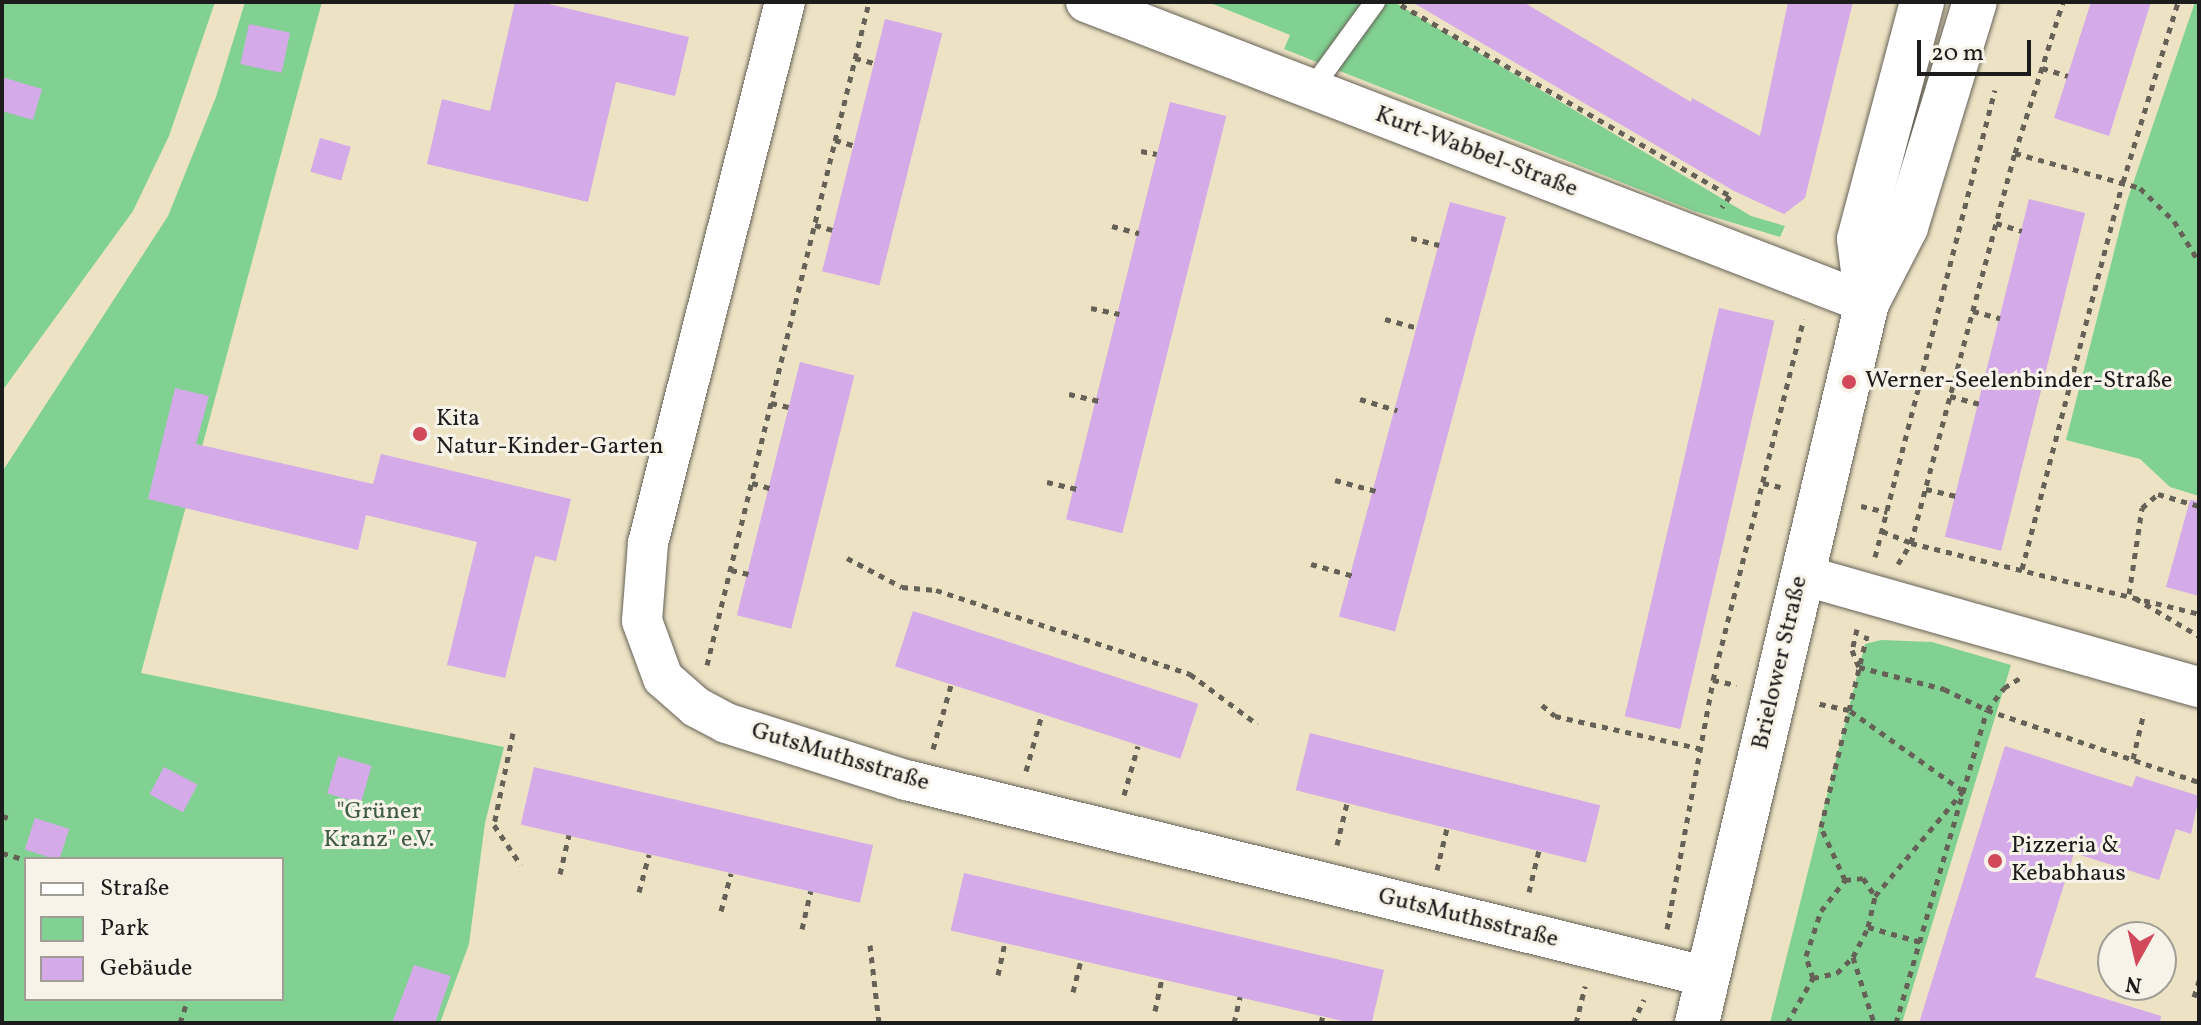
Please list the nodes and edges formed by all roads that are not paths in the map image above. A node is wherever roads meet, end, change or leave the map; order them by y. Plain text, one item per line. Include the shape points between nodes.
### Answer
1 (785, 2) edge
2 (1086, 2) edge
3 (1375, 2) edge
4 (1922, 2) edge
5 (1975, 2) edge
6 (1311, 90) junction
7 (1867, 303) junction
8 (1802, 575) junction
9 (2199, 687) edge
10 (1708, 977) junction
11 (1697, 1023) edge

1 - 10 street, GutsMuthsstraße via 641,586 650,649 663,678 696,707 726,723 923,784
2 - 6 street, Kurt-Wabbel-Straße
3 - 6 lane
4 - 7 main road, Brielower Straße via 1859,239
5 - 7 main road, Brielower Straße via 1906,227
6 - 7 street, Kurt-Wabbel-Straße
7 - 8 main road, Brielower Straße
8 - 9 street
8 - 10 main road, Brielower Straße
10 - 11 main road, Brielower Straße

